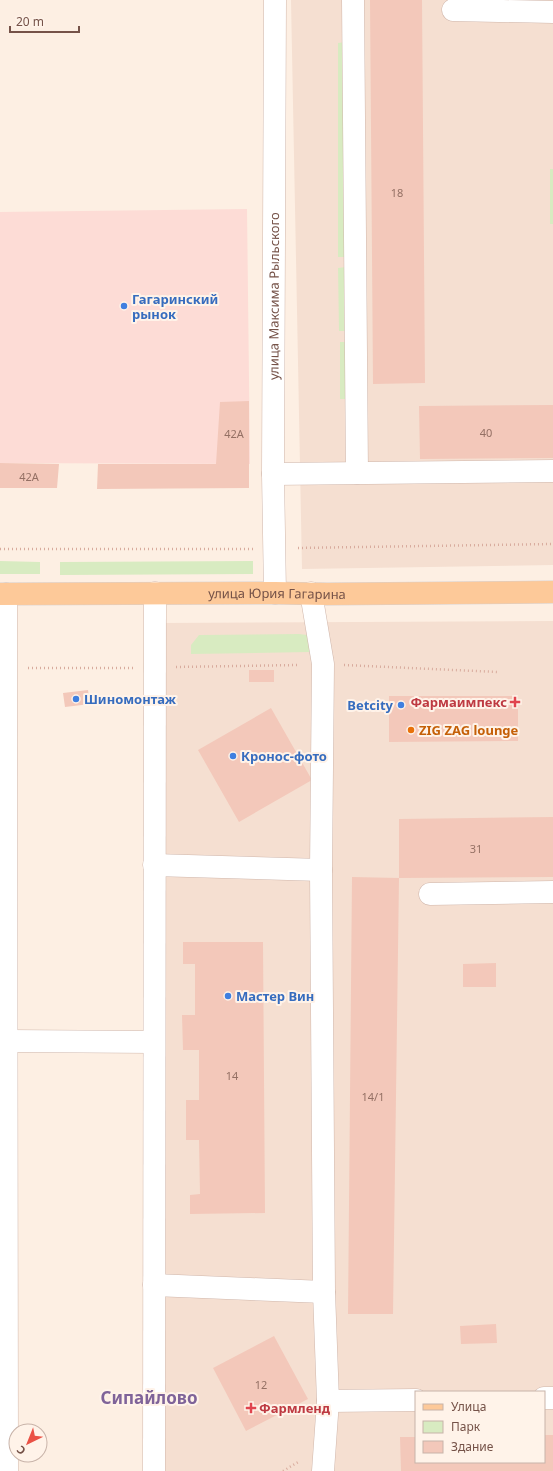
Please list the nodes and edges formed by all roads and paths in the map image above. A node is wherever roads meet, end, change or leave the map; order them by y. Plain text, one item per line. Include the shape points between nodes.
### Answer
1 (275, 0) edge
2 (353, 0) edge
3 (453, 10) dead end
4 (553, 12) edge
5 (553, 471) edge
6 (273, 474) junction
7 (357, 474) junction
8 (275, 592) junction
9 (553, 592) edge
10 (155, 593) junction
11 (311, 593) junction
12 (3, 594) edge
13 (323, 664) junction
14 (154, 667) junction
15 (6, 668) junction
16 (498, 672) dead end
17 (154, 865) junction
18 (321, 870) junction
19 (553, 892) edge
20 (430, 894) dead end
21 (7, 1041) junction
22 (154, 1042) junction
23 (154, 1285) junction
24 (324, 1292) junction
25 (415, 1400) edge
26 (328, 1401) junction
27 (5, 1468) edge
28 (154, 1471) edge
29 (323, 1471) edge

1 - 6 street, улица Максима Рыльского
2 - 7 street
3 - 4 street
5 - 7 street
6 - 7 street
6 - 8 street, улица Максима Рыльского
8 - 10 main road, улица Юрия Гагарина
8 - 11 main road, улица Юрия Гагарина
9 - 11 main road, улица Юрия Гагарина
10 - 12 main road, улица Юрия Гагарина
10 - 14 street
11 - 13 street
12 - 15 street
13 - 14 path
13 - 16 path
13 - 18 street
14 - 15 path
14 - 17 street
15 - 21 street
17 - 18 street
17 - 22 street
18 - 24 street
19 - 20 street
21 - 22 street
21 - 27 street
22 - 23 street
23 - 24 street
23 - 28 street
24 - 26 street
25 - 26 street
26 - 29 street

